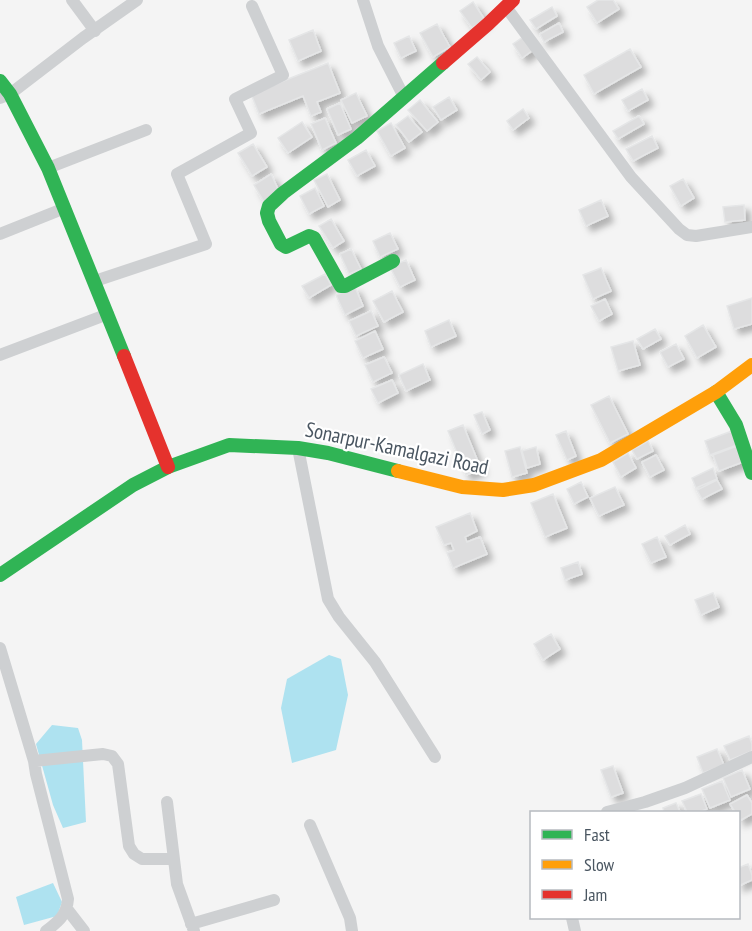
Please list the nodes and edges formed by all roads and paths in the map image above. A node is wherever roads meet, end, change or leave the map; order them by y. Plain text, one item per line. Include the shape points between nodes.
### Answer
1 (72, 0) edge
2 (136, 0) edge
3 (363, 0) edge
4 (510, 4) edge
5 (252, 6) dead end
6 (95, 31) junction
7 (0, 81) edge
8 (5, 96) edge
9 (404, 97) junction
10 (146, 130) dead end
11 (48, 168) junction
12 (65, 208) junction
13 (752, 227) edge
14 (0, 234) edge
15 (393, 261) dead end
16 (95, 280) junction
17 (108, 314) junction
18 (0, 355) edge
19 (752, 365) edge
20 (716, 392) junction
21 (297, 448) junction
22 (168, 467) junction
23 (752, 473) edge
24 (0, 575) edge
25 (0, 648) edge
26 (435, 757) dead end
27 (752, 757) edge
28 (34, 761) junction
29 (167, 802) dead end
30 (614, 811) edge
31 (310, 825) dead end
32 (174, 859) junction
33 (274, 900) dead end
34 (67, 909) junction
35 (193, 928) edge
36 (46, 931) edge
37 (84, 931) edge
38 (352, 931) edge

1 - 6 street
2 - 6 street
3 - 9 street via 378,45
4 - 9 street
4 - 13 street via 630,177 679,230 696,236
5 - 16 street via 284,75 235,99 251,133 177,174 206,244
6 - 8 street
7 - 8 street
8 - 11 street
9 - 15 street via 283,193 267,213 286,247 309,236 314,238 341,286
10 - 11 street
11 - 12 street
12 - 14 street
12 - 16 street
16 - 17 street
17 - 18 street
17 - 22 street
19 - 20 street, Sonarpur-Kamalgazi Road
20 - 21 street, Sonarpur-Kamalgazi Road via 601,460 534,484 503,490 462,487
20 - 23 street via 736,424
21 - 22 street, Sonarpur-Kamalgazi Road via 230,445
21 - 26 street via 328,598 375,662
22 - 24 street, Sonarpur-Kamalgazi Road via 133,485
25 - 28 street
27 - 30 street via 685,788
28 - 32 street via 112,756 118,764 129,846 142,859
28 - 34 street via 68,899
29 - 32 street
31 - 38 street
32 - 35 street via 177,884
33 - 35 street
34 - 36 street via 62,919
34 - 37 street

